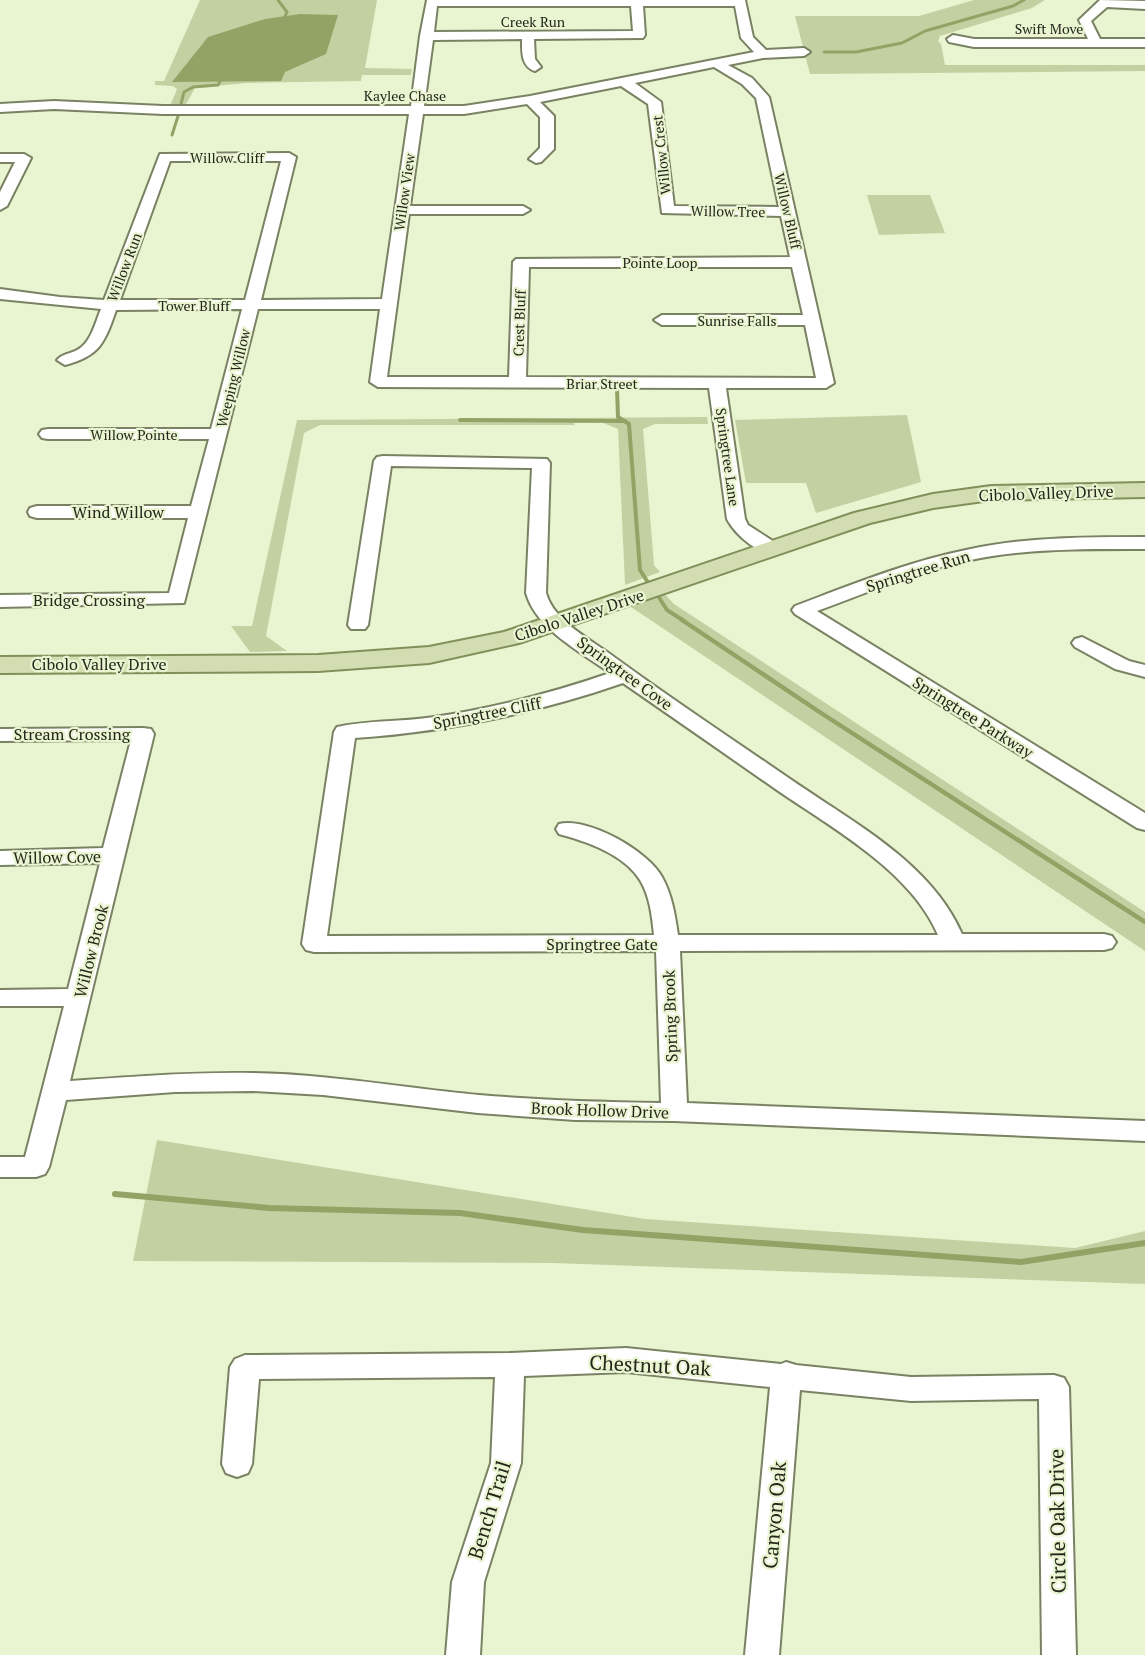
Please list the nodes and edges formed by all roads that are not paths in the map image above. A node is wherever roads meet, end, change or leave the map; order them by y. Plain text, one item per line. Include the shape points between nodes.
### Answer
1 (637, 1) edge
2 (1106, 1) edge
3 (1145, 5) edge
4 (426, 36) junction
5 (528, 36) junction
6 (953, 39) dead end
7 (1096, 43) junction
8 (1145, 43) edge
9 (804, 52) dead end
10 (763, 54) junction
11 (716, 63) junction
12 (535, 67) dead end
13 (623, 81) junction
14 (530, 100) junction
15 (0, 108) edge
16 (416, 110) junction
17 (289, 157) joint
18 (0, 158) edge
19 (165, 158) joint
20 (536, 159) dead end
21 (0, 206) edge
22 (402, 210) junction
23 (523, 210) dead end
24 (667, 210) joint
25 (789, 212) junction
26 (521, 262) joint
27 (800, 262) junction
28 (0, 294) edge
29 (389, 304) junction
30 (110, 305) junction
31 (251, 305) junction
32 (662, 320) dead end
33 (812, 320) junction
34 (65, 360) dead end
35 (378, 382) joint
36 (826, 382) joint
37 (517, 383) junction
38 (717, 384) junction
39 (48, 434) dead end
40 (219, 434) junction
41 (1145, 490) edge
42 (37, 512) dead end
43 (199, 512) junction
44 (1145, 543) edge
45 (772, 549) junction
46 (177, 599) joint
47 (0, 601) edge
48 (802, 610) joint
49 (557, 624) junction
50 (358, 625) dead end
51 (1082, 643) dead end
52 (0, 665) edge
53 (1145, 671) edge
54 (625, 675) junction
55 (345, 732) joint
56 (143, 734) joint
57 (0, 735) edge
58 (1145, 823) edge
59 (567, 829) dead end
60 (114, 855) junction
61 (0, 858) edge
62 (1104, 942) dead end
63 (954, 943) junction
64 (667, 944) junction
65 (79, 997) junction
66 (0, 998) edge
67 (56, 1091) junction
68 (674, 1112) junction
69 (1145, 1131) edge
70 (0, 1167) edge
71 (510, 1365) junction
72 (786, 1374) junction
73 (1054, 1387) joint
74 (237, 1464) dead end
75 (463, 1655) edge
76 (762, 1655) edge
77 (1059, 1655) edge

1 - 4 street, Willow View via 432,2
1 - 5 street, Creek Run via 639,35
1 - 10 street via 740,2 747,38
2 - 3 street
2 - 7 street via 1085,21
4 - 5 street, Creek Run
4 - 16 street, Willow View
5 - 12 street via 529,60
6 - 7 street, Swift Move via 974,43
7 - 8 street, Swift Move
9 - 10 street, Kaylee Chase
10 - 11 street, Kaylee Chase
11 - 13 street, Kaylee Chase
11 - 25 street, Willow Bluff via 747,81 762,97
13 - 14 street, Kaylee Chase
13 - 24 street, Willow Crest via 654,102
14 - 16 street, Kaylee Chase via 477,109
14 - 20 street via 543,110 547,122 547,149
15 - 16 street, Kaylee Chase via 76,105 163,110
16 - 22 street, Willow View
17 - 19 street, Willow Cliff
17 - 31 street, Weeping Willow
18 - 21 street via 24,158
19 - 30 street, Willow Run
22 - 23 street
22 - 29 street, Willow View
24 - 25 street, Willow Tree
25 - 27 street, Willow Bluff
26 - 27 street, Pointe Loop
26 - 37 street, Crest Bluff
27 - 33 street, Willow Bluff
28 - 30 street, Tower Bluff
29 - 31 street, Tower Bluff
29 - 35 street, Willow View
30 - 31 street, Tower Bluff
30 - 34 street, Willow Run via 93,347
31 - 40 street, Weeping Willow
32 - 33 street, Sunrise Falls
33 - 36 street, Willow Bluff
35 - 37 street, Briar Street
36 - 38 street, Briar Street
37 - 38 street, Briar Street
38 - 45 street, Springtree Lane via 736,519 741,528
39 - 40 street, Willow Pointe
40 - 43 street, Weeping Willow
41 - 45 main road, Cibolo Valley Drive via 1020,491 952,498 862,518
42 - 43 street, Wind Willow
43 - 46 street, Weeping Willow
44 - 48 street, Springtree Run via 1037,545 964,555
45 - 49 main road, Cibolo Valley Drive
46 - 47 street, Bridge Crossing
48 - 58 street, Springtree Parkway
49 - 50 street, Springtree Cove via 540,607 536,592 541,463 383,461
49 - 52 main road, Cibolo Valley Drive via 429,655 366,661
49 - 54 street, Springtree Cove
51 - 53 street
54 - 55 street, Springtree Cliff via 568,695 488,715
54 - 63 street, Springtree Cove via 904,871 939,911
55 - 64 street, Springtree Gate via 314,944
56 - 57 street, Stream Crossing
56 - 60 street, Willow Brook
59 - 64 street, Spring Brook via 598,838 650,876 660,894
60 - 61 street, Willow Cove
60 - 65 street, Willow Brook
62 - 63 street, Springtree Gate
63 - 64 street, Springtree Gate
64 - 68 street, Spring Brook
65 - 66 street
65 - 67 street, Willow Brook
67 - 68 street, Brook Hollow Drive via 253,1082 575,1111
67 - 70 street, Willow Brook via 36,1167
68 - 69 street, Brook Hollow Drive
71 - 72 street, Chestnut Oak via 626,1360
71 - 74 street, Chestnut Oak via 245,1367
71 - 75 street, Bench Trail via 506,1463 468,1582
72 - 73 street, Chestnut Oak via 911,1389
72 - 76 street, Canyon Oak
73 - 77 street, Circle Oak Drive

